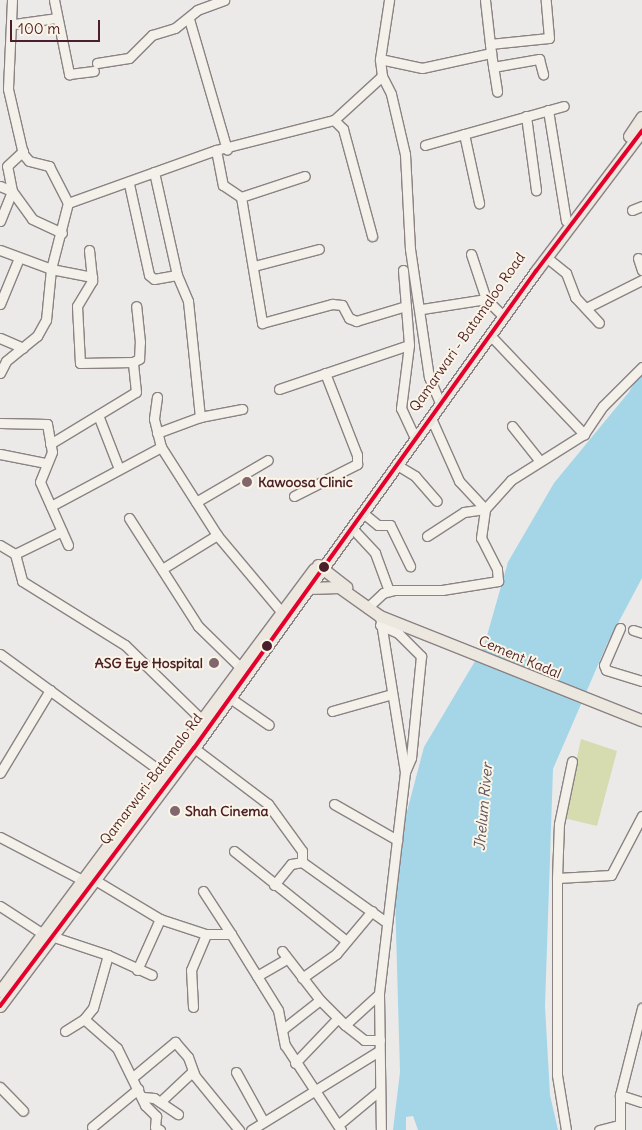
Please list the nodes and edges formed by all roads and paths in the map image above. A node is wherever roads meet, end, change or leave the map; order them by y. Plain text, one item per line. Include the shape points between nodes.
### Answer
1 (12, 0) edge
2 (54, 0) edge
3 (224, 0) edge
4 (389, 0) edge
5 (485, 0) edge
6 (546, 0) edge
7 (56, 18) junction
8 (189, 19) junction
9 (14, 24) junction
10 (491, 49) junction
11 (4, 50) edge
12 (380, 59) junction
13 (493, 67) junction
14 (543, 74) dead end
15 (382, 76) junction
16 (4, 90) edge
17 (497, 92) dead end
18 (564, 106) dead end
19 (548, 110) junction
20 (526, 116) junction
21 (642, 118) edge
22 (334, 120) junction
23 (642, 131) edge
24 (464, 134) junction
25 (425, 145) dead end
26 (216, 150) junction
27 (228, 150) junction
28 (23, 151) junction
29 (154, 172) junction
30 (305, 176) dead end
31 (129, 184) junction
32 (0, 186) edge
33 (536, 190) dead end
34 (12, 191) junction
35 (241, 198) junction
36 (68, 203) junction
37 (479, 203) dead end
38 (642, 206) edge
39 (632, 210) dead end
40 (0, 221) edge
41 (566, 221) junction
42 (62, 233) junction
43 (372, 236) dead end
44 (319, 249) dead end
45 (0, 250) edge
46 (89, 250) dead end
47 (471, 254) dead end
48 (546, 257) junction
49 (19, 258) junction
50 (638, 258) dead end
51 (254, 266) junction
52 (51, 269) junction
53 (403, 270) dead end
54 (642, 270) edge
55 (177, 275) junction
56 (92, 277) junction
57 (641, 284) edge
58 (486, 299) junction
59 (0, 304) edge
60 (136, 306) dead end
61 (406, 306) junction
62 (586, 308) junction
63 (422, 309) junction
64 (499, 312) junction
65 (599, 323) dead end
66 (490, 335) junction
67 (0, 338) edge
68 (409, 345) junction
69 (23, 348) junction
70 (133, 362) junction
71 (642, 368) edge
72 (0, 373) edge
73 (325, 373) junction
74 (279, 388) dead end
75 (157, 397) dead end
76 (439, 400) junction
77 (242, 409) dead end
78 (98, 415) junction
79 (200, 417) junction
80 (431, 418) junction
81 (0, 423) edge
82 (512, 426) dead end
83 (157, 433) junction
84 (413, 434) junction
85 (584, 434) junction
86 (50, 444) junction
87 (161, 447) junction
88 (0, 454) edge
89 (268, 460) dead end
90 (539, 460) junction
91 (46, 463) junction
92 (397, 465) junction
93 (119, 469) junction
94 (294, 496) dead end
95 (437, 501) dead end
96 (196, 502) junction
97 (51, 506) junction
98 (485, 509) junction
99 (363, 513) junction
100 (129, 518) dead end
101 (352, 528) junction
102 (62, 531) junction
103 (217, 535) junction
104 (427, 536) dead end
105 (0, 545) edge
106 (68, 546) dead end
107 (16, 554) junction
108 (320, 566) junction
109 (410, 566) dead end
110 (162, 569) junction
111 (309, 588) junction
112 (389, 591) junction
113 (280, 610) junction
114 (374, 613) junction
115 (620, 628) dead end
116 (0, 654) edge
117 (240, 667) junction
118 (642, 680) edge
119 (50, 690) junction
120 (392, 694) junction
121 (230, 698) junction
122 (332, 711) dead end
123 (201, 719) junction
124 (642, 720) edge
125 (269, 725) dead end
126 (194, 748) junction
127 (572, 760) dead end
128 (162, 772) junction
129 (405, 772) junction
130 (0, 773) edge
131 (334, 804) dead end
132 (642, 816) edge
133 (0, 837) edge
134 (397, 840) junction
135 (234, 851) dead end
136 (302, 862) junction
137 (557, 878) junction
138 (89, 880) junction
139 (274, 885) junction
140 (203, 891) dead end
141 (0, 907) edge
142 (372, 912) junction
143 (160, 919) junction
144 (386, 922) junction
145 (206, 934) junction
146 (231, 934) junction
147 (47, 935) junction
148 (345, 940) junction
149 (282, 951) dead end
150 (108, 954) junction
151 (287, 960) junction
152 (137, 970) junction
153 (152, 975) dead end
154 (257, 976) junction
155 (302, 978) junction
156 (0, 991) edge
157 (379, 994) junction
158 (320, 1000) junction
159 (0, 1006) edge
160 (193, 1007) dead end
161 (642, 1008) edge
162 (338, 1018) junction
163 (84, 1019) junction
164 (345, 1025) junction
165 (283, 1029) junction
166 (65, 1031) dead end
167 (380, 1040) junction
168 (379, 1051) junction
169 (295, 1063) junction
170 (192, 1072) junction
171 (236, 1072) dead end
172 (133, 1077) junction
173 (0, 1087) edge
174 (379, 1091) junction
175 (312, 1092) junction
176 (141, 1093) junction
177 (620, 1095) junction
178 (160, 1102) junction
179 (642, 1102) edge
180 (22, 1111) dead end
181 (178, 1114) dead end
182 (263, 1121) junction
183 (92, 1127) dead end
184 (619, 1127) edge
185 (339, 1128) edge
186 (156, 1129) edge
187 (239, 1130) edge
188 (251, 1130) edge
189 (381, 1130) edge
190 (566, 1130) edge
191 (598, 1130) edge

1 - 9 street
2 - 7 street
3 - 8 street via 197,10
4 - 12 street
5 - 10 street
6 - 10 street via 549,38
7 - 8 street via 69,74 129,58 152,35
7 - 9 street
8 - 27 street
9 - 11 street
10 - 12 street via 422,68
10 - 13 street
11 - 16 street
12 - 15 street
13 - 14 street via 538,59
13 - 17 street
15 - 22 street
15 - 63 street via 391,94 405,154 410,249
16 - 28 street
18 - 19 street
19 - 20 street
19 - 41 street
20 - 24 street
20 - 33 street
21 - 41 main road, Qamarwari - Batamaloo Road
22 - 27 street
22 - 43 street via 343,129
23 - 48 main road, Qamarwari - Batamaloo Road
24 - 25 street
24 - 37 street
26 - 27 street
26 - 29 street
26 - 35 street via 223,185
28 - 34 street via 7,166
28 - 36 street via 27,160 49,166
29 - 31 street
29 - 55 street
30 - 35 street
31 - 36 street
31 - 55 street via 149,275 154,279
32 - 34 street
34 - 40 street
34 - 42 street via 32,219
35 - 51 street
36 - 42 street
38 - 39 street
41 - 64 main road, Qamarwari - Batamaloo Road
42 - 52 street
44 - 51 street
45 - 49 street
46 - 56 street
47 - 58 street
48 - 62 street via 566,273 574,294
48 - 66 main road, Qamarwari - Batamaloo Road
49 - 52 street
49 - 59 street
50 - 54 street
51 - 61 street via 263,324 332,304 342,305 349,318 356,321
52 - 56 street
52 - 69 street via 46,320
53 - 61 street
55 - 79 street via 188,301
56 - 70 street via 77,306 80,363
57 - 62 street
58 - 63 street
58 - 64 street
60 - 70 street via 140,342 139,359
61 - 68 street
62 - 65 street
63 - 76 street via 429,377
64 - 76 main road, Qamarwari - Batamaloo Road
66 - 80 main road, Qamarwari - Batamaloo Road
66 - 85 street
67 - 69 street
68 - 73 street
68 - 84 street via 400,408
69 - 72 street via 6,361
70 - 78 street via 136,392
71 - 85 street via 603,406
73 - 74 street
73 - 94 street via 357,455 357,464
75 - 83 street
76 - 84 main road, Qamarwari - Batamaloo Road
77 - 79 street
78 - 86 street
78 - 93 street
79 - 83 street
80 - 92 main road, Qamarwari - Batamaloo Road
80 - 98 street via 460,481
81 - 86 street via 47,424
82 - 90 street
83 - 87 street
84 - 108 main road, Qamarwari - Batamaloo Road
85 - 90 street via 559,452
86 - 91 street via 52,452
87 - 93 street
87 - 96 street
88 - 91 street
89 - 96 street
90 - 98 street via 512,480
91 - 97 street via 40,482
92 - 95 street via 415,476
92 - 99 main road, Qamarwari - Batamaloo Road
93 - 97 street
96 - 103 street
97 - 102 street
98 - 104 street via 464,512
98 - 112 street via 481,538 498,569 498,581 442,590
99 - 101 main road, Qamarwari - Batamaloo Road
99 - 109 street via 378,525 390,526
100 - 110 street
101 - 108 main road, Qamarwari - Batamaloo Road
101 - 112 street via 375,554
102 - 106 street
102 - 107 street
103 - 110 street
103 - 113 street
105 - 107 street
107 - 123 street via 22,580 125,645
108 - 111 main road, Qamarwari-Batamalo Rd
108 - 113 main road
108 - 114 main road
110 - 117 street via 198,626
111 - 114 main road via 336,586
111 - 121 main road, Qamarwari-Batamalo Rd
112 - 114 street
113 - 117 main road
114 - 120 street
114 - 124 main road, Cement Kadal
114 - 129 street via 421,656 411,758
115 - 118 street via 604,665 606,670
116 - 119 street
117 - 123 main road
119 - 128 street
119 - 130 street
120 - 122 street
120 - 129 street
121 - 125 street
121 - 126 main road, Qamarwari-Batamalo Rd
123 - 128 main road
126 - 136 street via 268,804 302,851
126 - 138 main road, Qamarwari-Batamalo Rd
127 - 137 street via 559,824
128 - 138 main road
129 - 134 street
131 - 134 street
132 - 137 street via 611,875
133 - 138 street
134 - 144 street
135 - 139 street
136 - 139 street via 291,864
136 - 142 street
137 - 190 street via 557,1075
138 - 143 street
138 - 147 main road, Qamarwari-Batamalo Rd
139 - 148 street
140 - 146 street
141 - 147 street
142 - 144 street
142 - 148 street
143 - 145 street
143 - 152 street
144 - 157 street
145 - 146 street
145 - 160 street via 191,970
146 - 154 street
147 - 150 street
147 - 156 main road, Qamarwari-Batamalo Rd
147 - 159 main road, Qamarwari-Batamalo Rd
148 - 155 street via 334,956
149 - 151 street
150 - 152 street
150 - 163 street via 93,1008
151 - 154 street
151 - 155 street
152 - 153 street
154 - 165 street via 278,1010
155 - 158 street
157 - 164 street
157 - 167 street
158 - 162 street
158 - 165 street
161 - 177 street
162 - 164 street
162 - 169 street
163 - 166 street
163 - 172 street via 117,1048
164 - 167 street via 364,1040
165 - 169 street via 283,1042
167 - 168 street
168 - 174 street
168 - 175 street
169 - 175 street
170 - 172 street via 185,1052 172,1042
170 - 178 street
170 - 187 street
171 - 182 street
172 - 176 street
173 - 180 street
174 - 185 street
174 - 189 street
175 - 182 street
175 - 185 street
176 - 178 street
176 - 183 street
176 - 186 street via 146,1107 156,1116
177 - 179 street
177 - 184 street
178 - 181 street
182 - 188 street
184 - 191 street

